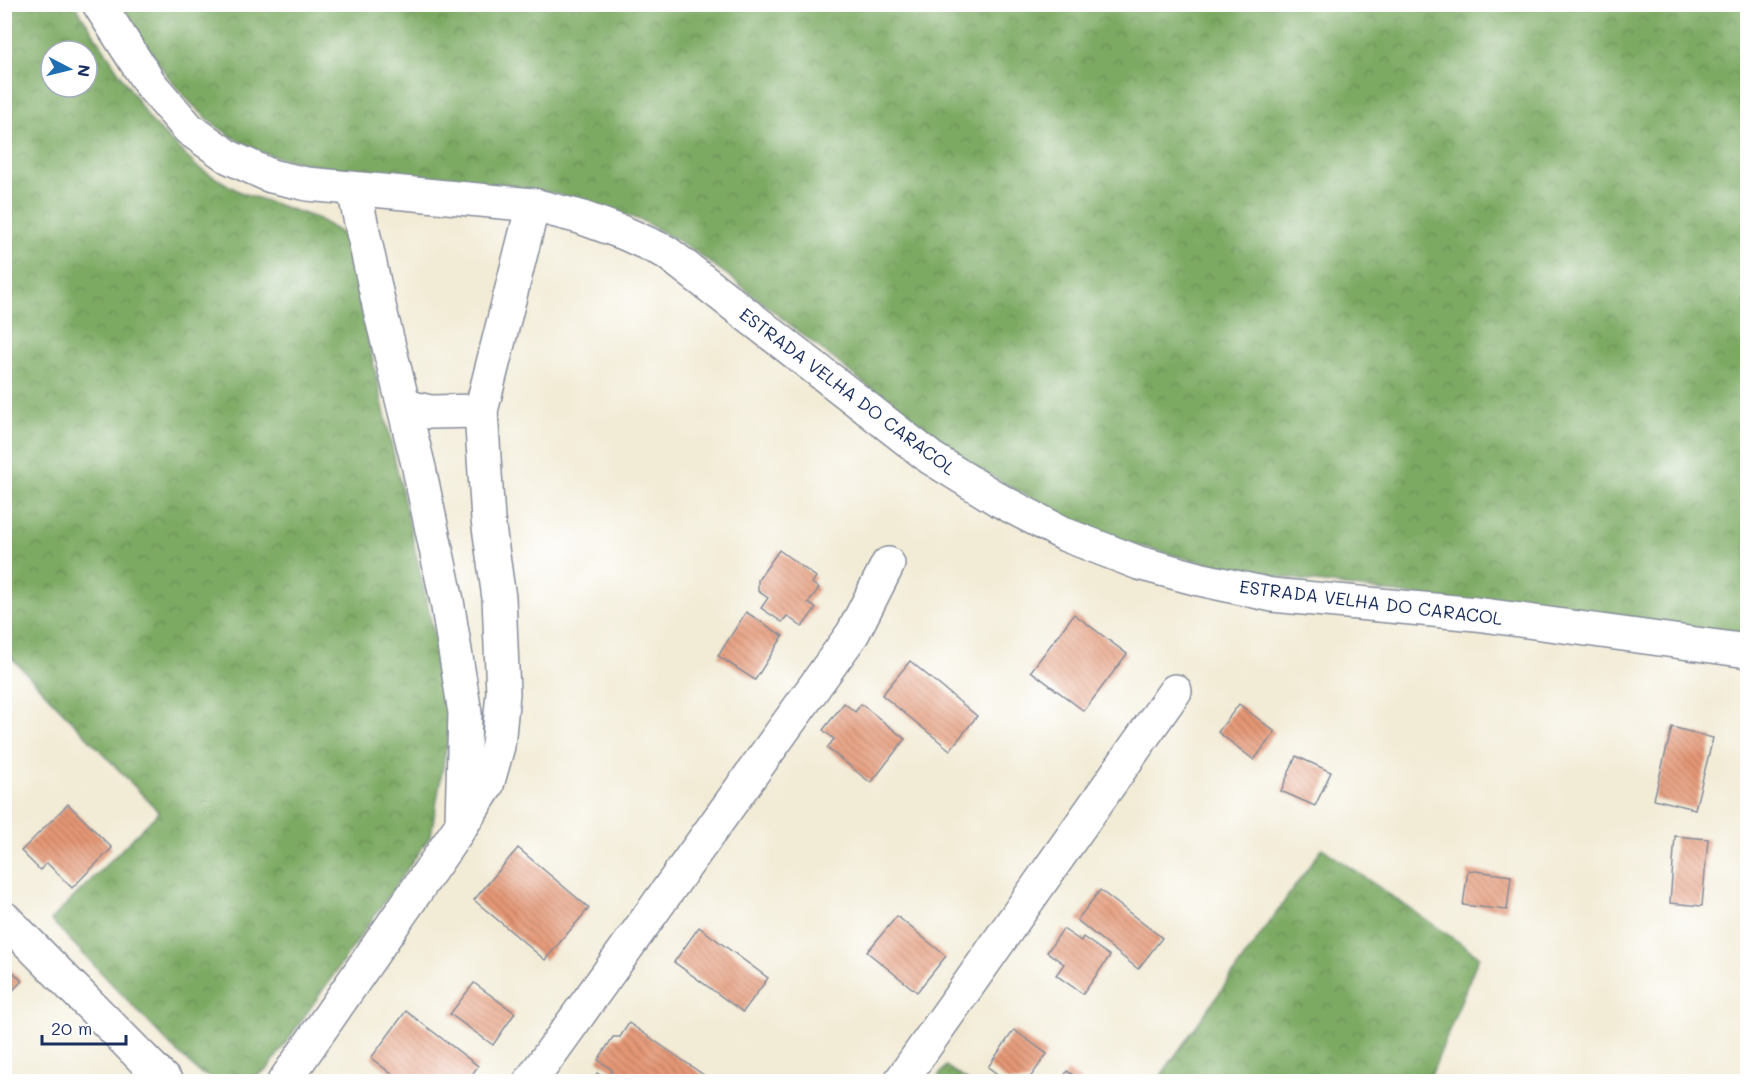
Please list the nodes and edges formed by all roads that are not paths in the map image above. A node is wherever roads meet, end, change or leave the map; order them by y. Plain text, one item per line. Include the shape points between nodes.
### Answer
1 (99, 4) edge
2 (354, 190) junction
3 (533, 206) junction
4 (405, 406) junction
5 (481, 411) junction
6 (888, 564) dead end
7 (1748, 651) edge
8 (1175, 691) dead end
9 (461, 826) junction
10 (4, 918) edge
11 (166, 1082) edge
12 (284, 1082) edge
13 (530, 1082) edge
14 (900, 1082) edge

1 - 2 street, ESTRADA VELHA DO CARACOL via 150,84 189,129 229,156 271,176
2 - 3 street, ESTRADA VELHA DO CARACOL
2 - 4 street
3 - 5 street
3 - 7 street, ESTRADA VELHA DO CARACOL via 580,217 666,252 931,458 1066,535 1139,563 1272,595 1476,614
4 - 5 street via 430,412
4 - 9 street via 447,601 465,713
5 - 9 street via 488,520 499,598 502,693 498,746 487,785
6 - 13 street via 853,633
8 - 14 street
9 - 12 street
10 - 11 street

